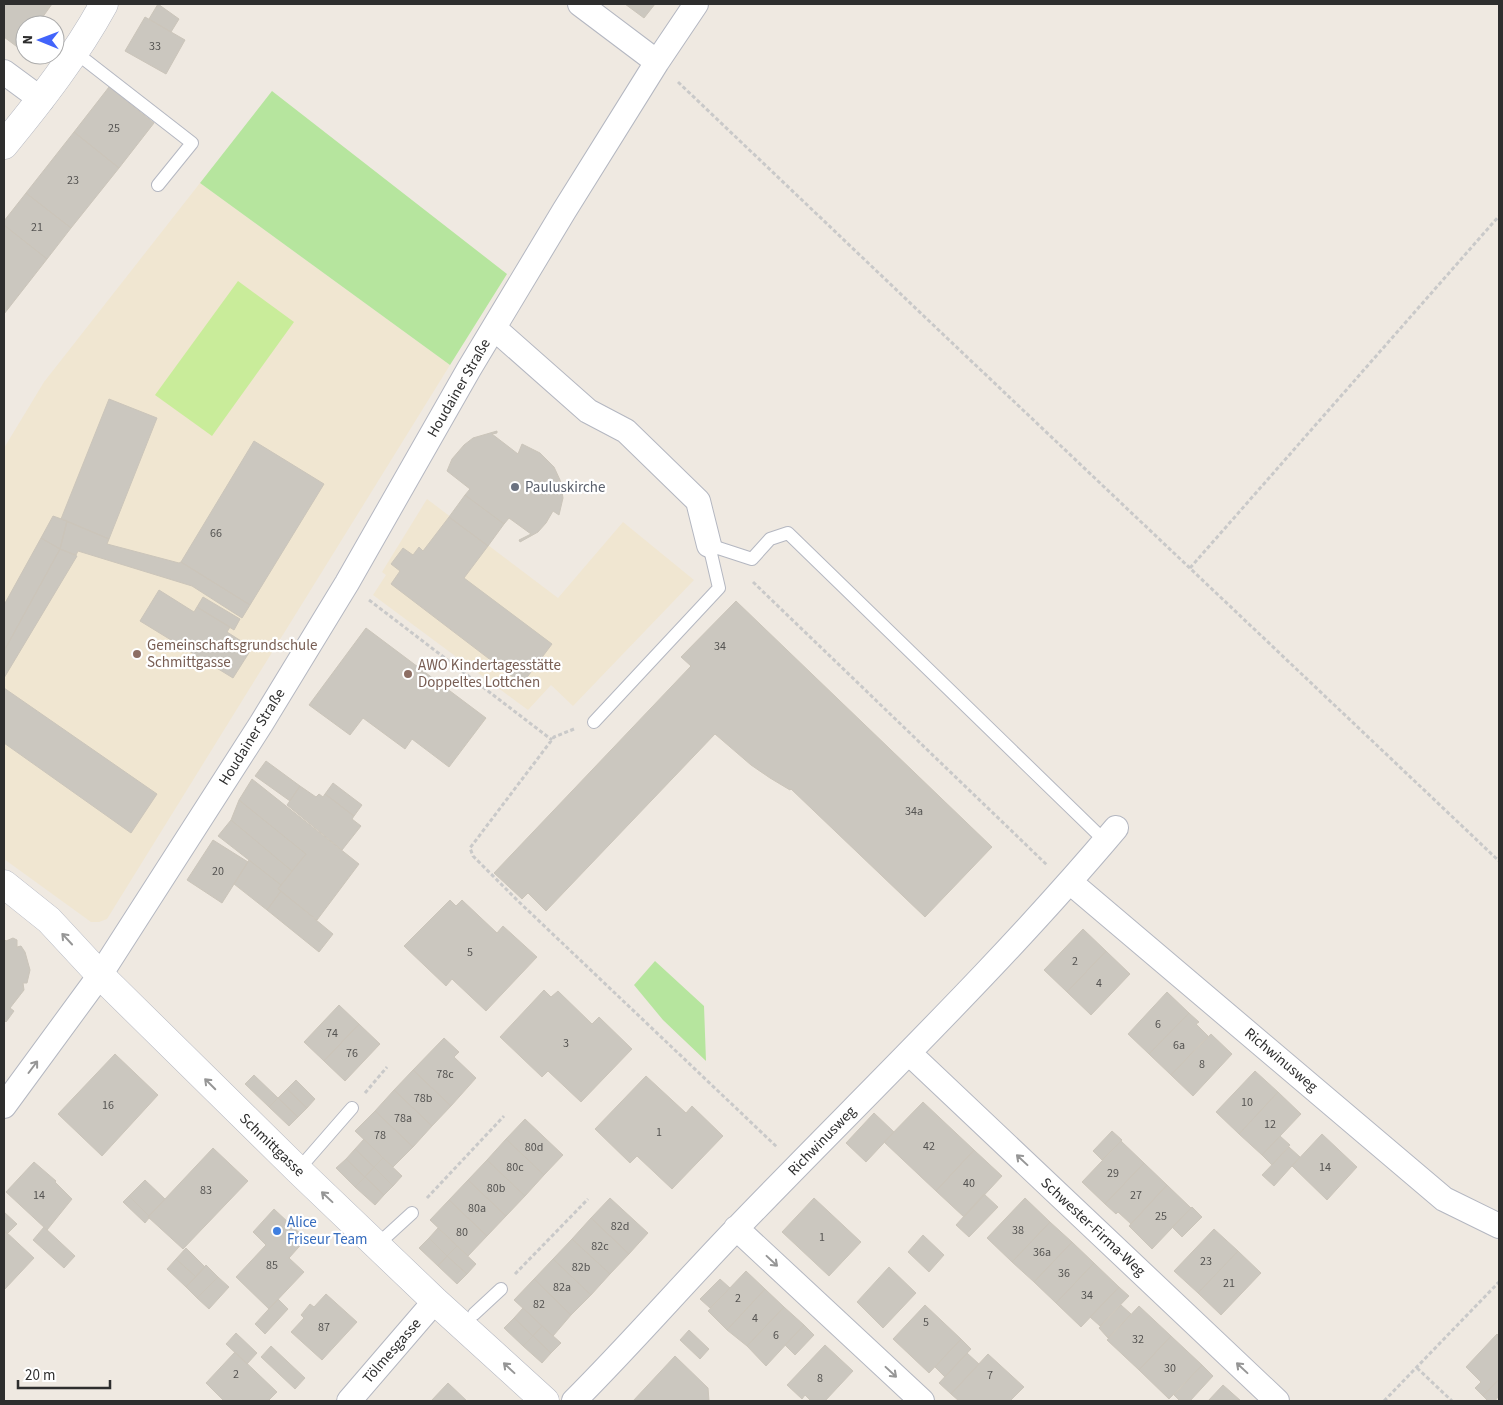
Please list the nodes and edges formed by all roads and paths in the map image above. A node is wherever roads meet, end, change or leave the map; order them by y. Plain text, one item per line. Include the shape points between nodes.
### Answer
1 (104, 4) edge
2 (580, 4) edge
3 (696, 4) edge
4 (75, 52) junction
5 (657, 62) junction
6 (4, 72) edge
7 (42, 100) junction
8 (4, 145) edge
9 (158, 185) dead end
10 (1499, 216) edge
11 (494, 328) junction
12 (709, 545) junction
13 (1190, 568) junction
14 (716, 576) junction
15 (346, 583) junction
16 (594, 722) joint
17 (552, 740) junction
18 (1110, 834) joint
19 (1499, 860) edge
20 (4, 884) edge
21 (1069, 884) junction
22 (100, 975) junction
23 (908, 1053) junction
24 (387, 1068) dead end
25 (4, 1106) edge
26 (352, 1108) joint
27 (504, 1116) dead end
28 (797, 1166) junction
29 (298, 1170) junction
30 (588, 1199) dead end
31 (412, 1213) joint
32 (1499, 1226) edge
33 (736, 1228) junction
34 (377, 1245) junction
35 (1499, 1282) edge
36 (501, 1289) joint
37 (435, 1301) junction
38 (474, 1314) dead end
39 (1417, 1368) junction
40 (349, 1401) edge
41 (545, 1401) edge
42 (574, 1401) edge
43 (922, 1401) edge
44 (1277, 1401) edge
45 (1384, 1401) edge
46 (1452, 1401) edge

1 - 4 main road
2 - 5 street
3 - 5 street, Houdainer Straße
4 - 7 main road
4 - 9 lane via 192,143
5 - 11 street, Houdainer Straße
5 - 13 path
6 - 7 street
7 - 8 main road
10 - 13 path
11 - 12 street, Houdainer Straße via 588,411 626,431 698,501
11 - 15 street, Houdainer Straße
12 - 14 lane
12 - 18 lane via 752,559 770,538 788,533
13 - 19 path
14 - 16 lane via 719,588
14 - 21 path via 746,575
15 - 17 path
15 - 22 street, Houdainer Straße via 261,724
16 - 17 path
17 - 28 path via 470,848 473,856
18 - 21 street, Richwinusweg
22 -> 20 main road, Schmittgasse via 49,920
21 - 23 street, Richwinusweg
21 - 32 street, Richwinusweg via 1444,1199
25 -> 22 street, Houdainer Straße
29 -> 22 main road, Schmittgasse
23 - 28 street, Richwinusweg
44 -> 23 street, Schwester-Firma-Weg
24 - 26 path
26 - 29 lane
27 - 31 path
28 - 33 street, Richwinusweg
34 -> 29 main road, Schmittgasse
30 - 36 path
31 - 34 lane
33 - 42 street, Richwinusweg
33 -> 43 street
34 - 37 main road, Schmittgasse
35 - 39 path
36 - 38 lane
37 - 40 street, Tölmesgasse
41 -> 37 main road, Schmittgasse
39 - 45 path
39 - 46 path

